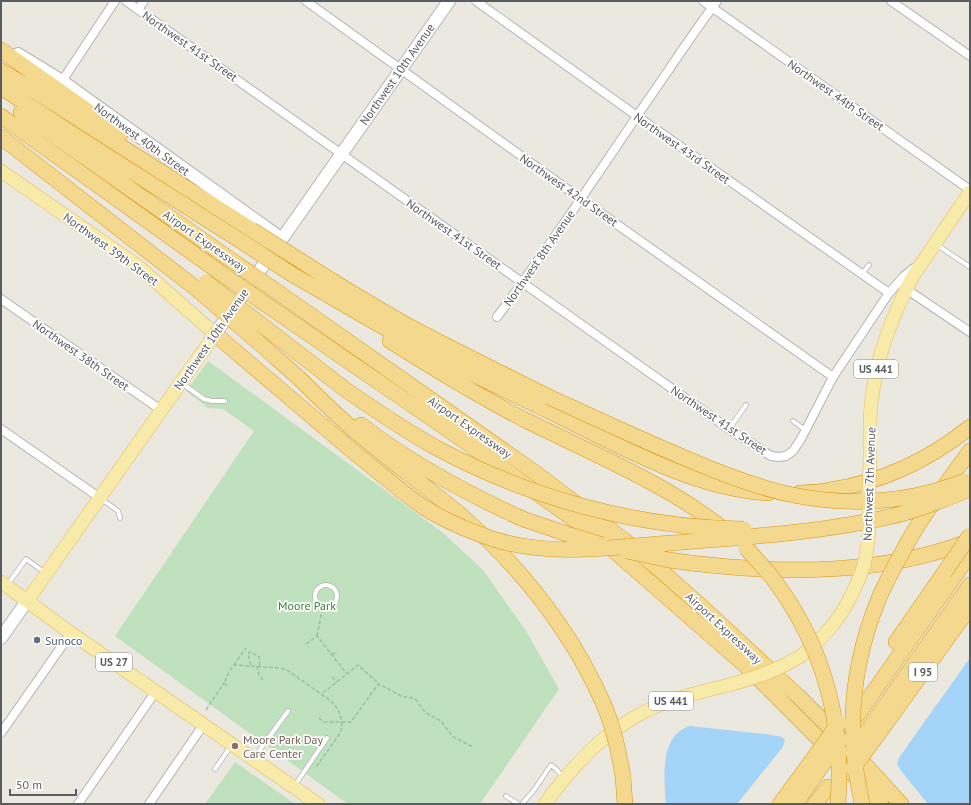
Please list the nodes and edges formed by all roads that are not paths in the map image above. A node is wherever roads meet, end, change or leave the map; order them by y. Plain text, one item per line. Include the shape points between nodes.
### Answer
1 (115, 1) edge
2 (126, 1) edge
3 (144, 1) edge
4 (306, 1) edge
5 (448, 1) edge
6 (476, 1) edge
7 (703, 1) edge
8 (892, 1) edge
9 (714, 4) edge
10 (138, 9) junction
11 (1, 43) edge
12 (1, 50) edge
13 (970, 56) edge
14 (400, 70) junction
15 (1, 71) edge
16 (62, 81) junction
17 (1, 87) edge
18 (1, 96) edge
19 (1, 116) edge
20 (637, 116) junction
21 (1, 137) edge
22 (341, 154) junction
23 (1, 171) edge
24 (969, 196) edge
25 (581, 199) junction
26 (220, 209) junction
27 (282, 239) junction
28 (935, 243) junction
29 (922, 261) junction
30 (868, 265) dead end
31 (970, 267) edge
32 (862, 274) junction
33 (293, 275) junction
34 (523, 283) junction
35 (202, 286) junction
36 (906, 289) junction
37 (889, 293) junction
38 (1, 299) edge
39 (498, 317) dead end
40 (970, 332) edge
41 (215, 334) junction
42 (833, 377) junction
43 (299, 378) junction
44 (181, 382) junction
45 (225, 401) dead end
46 (746, 404) dead end
47 (161, 410) junction
48 (793, 421) dead end
49 (970, 427) edge
50 (1, 429) edge
51 (729, 429) junction
52 (806, 430) junction
53 (970, 451) edge
54 (786, 456) joint
55 (970, 479) edge
56 (970, 489) edge
57 (100, 498) junction
58 (120, 518) dead end
59 (831, 528) junction
60 (970, 535) edge
61 (970, 542) edge
62 (970, 554) edge
63 (47, 573) junction
64 (4, 584) edge
65 (970, 585) edge
66 (27, 601) junction
67 (323, 606) joint
68 (970, 607) edge
69 (71, 633) junction
70 (2, 635) edge
71 (156, 690) junction
72 (288, 711) dead end
73 (204, 724) junction
74 (1, 733) edge
75 (872, 733) junction
76 (327, 738) dead end
77 (233, 744) junction
78 (254, 759) junction
79 (215, 769) dead end
80 (812, 770) junction
81 (564, 778) junction
82 (294, 787) junction
83 (506, 796) dead end
84 (832, 797) edge
85 (78, 804) edge
86 (149, 804) edge
87 (318, 804) edge
88 (518, 804) edge
89 (522, 804) edge
90 (546, 804) edge
91 (625, 804) edge
92 (780, 804) edge
93 (795, 804) edge
94 (815, 804) edge
95 (862, 804) edge
96 (881, 804) edge
97 (901, 804) edge

1 - 16 street
2 - 10 street, Northwest 41st Street
3 - 10 street
4 - 14 street, Northwest 42nd Street
5 - 14 street, Northwest 10th Avenue
6 - 20 street, Northwest 43rd Street
7 - 9 street, Northwest 44th Street
8 - 13 street
9 - 20 street, Northwest 8th Avenue
9 - 24 street, Northwest 44th Street
10 - 22 street, Northwest 41st Street
11 - 16 street, Northwest 40th Street
12 - 26 highway
14 - 22 street, Northwest 10th Avenue
14 - 25 street, Northwest 42nd Street
15 - 26 highway
16 - 27 street, Northwest 40th Street
17 - 33 highway, bridge
18 - 97 highway, Airport Expressway, bridge via 13,107 537,474 625,541 701,606 799,697
19 - 96 highway, Airport Expressway, bridge via 597,536 746,666
20 - 25 street, Northwest 8th Avenue
20 - 32 street, Northwest 43rd Street
21 - 35 highway via 140,245
22 - 27 street, Northwest 10th Avenue
22 - 34 street, Northwest 41st Street
23 - 41 main road, Northwest 39th Street via 138,266
24 - 28 main road, Northwest 7th Avenue / US 441
25 - 34 street, Northwest 8th Avenue
25 - 42 street, Northwest 42nd Street
26 - 55 highway, bridge via 335,283 405,323 549,397 708,468 793,495 843,501 887,500 911,496
27 - 41 street, Northwest 10th Avenue
28 - 29 main road, Northwest 7th Avenue / US 441
28 - 31 lane
29 - 36 main road, Northwest 7th Avenue / US 441
29 - 37 street, Northwest 7th Avenue
30 - 32 lane
32 - 37 street, Northwest 43rd Street
33 - 49 highway via 413,343 601,438 676,471 728,487 755,492 807,493 848,487 909,466 938,450
33 - 84 highway, bridge via 340,310 440,373 522,418 678,497 718,524 746,548 784,594 804,628 821,667 831,699 839,764
34 - 39 street, Northwest 8th Avenue
34 - 51 street, Northwest 41st Street
35 - 43 highway, bridge via 258,342
35 - 59 highway, bridge via 267,329 346,390 413,434 461,461 514,484 603,511 669,523 746,529
36 - 40 street
36 - 81 main road, Northwest 7th Avenue / US 441, bridge via 876,369 870,423 870,524 865,560 860,578 840,617 822,638 800,656 771,672 677,699 637,716 602,740
37 - 42 street, Northwest 7th Avenue
38 - 47 street, Northwest 38th Street
41 - 44 main road, Northwest 10th Avenue
41 - 59 highway, bridge via 412,500 441,517 490,538 532,547 569,550 787,534
42 - 52 street, Northwest 7th Avenue
43 - 61 highway, bridge via 409,458 466,491 523,518 594,543 691,563 770,570 804,570 878,565
43 - 91 highway, bridge via 336,416 457,512 504,556 533,589 588,671 611,721 620,757
44 - 45 lane via 204,399
44 - 47 main road, Northwest 10th Avenue
46 - 51 lane
47 - 57 main road, Northwest 10th Avenue
48 - 52 lane
50 - 57 street
51 - 54 street, Northwest 41st Street via 771,456
52 - 54 street, Northwest 7th Avenue via 794,451
53 - 95 highway, bridge via 913,533 888,578 862,646 856,678 853,733
56 - 59 highway, bridge via 893,516
57 - 58 lane via 118,511
57 - 63 main road, Northwest 10th Avenue
60 - 80 highway, bridge via 856,699
62 - 80 highway, bridge via 856,717
63 - 64 lane via 26,559
63 - 66 main road, Northwest 10th Avenue
64 - 66 main road, US 27
65 - 75 highway
66 - 69 main road, US 27
66 - 70 street, Northwest 10th Avenue
67 - 67 lane via 331,605 335,600 336,593 329,586 319,588 315,594 316,601
68 - 75 highway, I 95
69 - 71 main road, US 27
69 - 74 street
71 - 73 main road, US 27
71 - 85 street
72 - 78 lane
73 - 77 main road, US 27
73 - 86 street
75 - 84 highway, I 95, bridge
76 - 82 lane
77 - 78 main road, US 27
77 - 79 lane
78 - 82 main road, US 27
80 - 92 highway
80 - 93 highway
81 - 89 lane via 551,765
81 - 90 main road, Northwest 7th Avenue / US 441
82 - 87 main road, US 27
83 - 88 lane
84 - 94 highway

